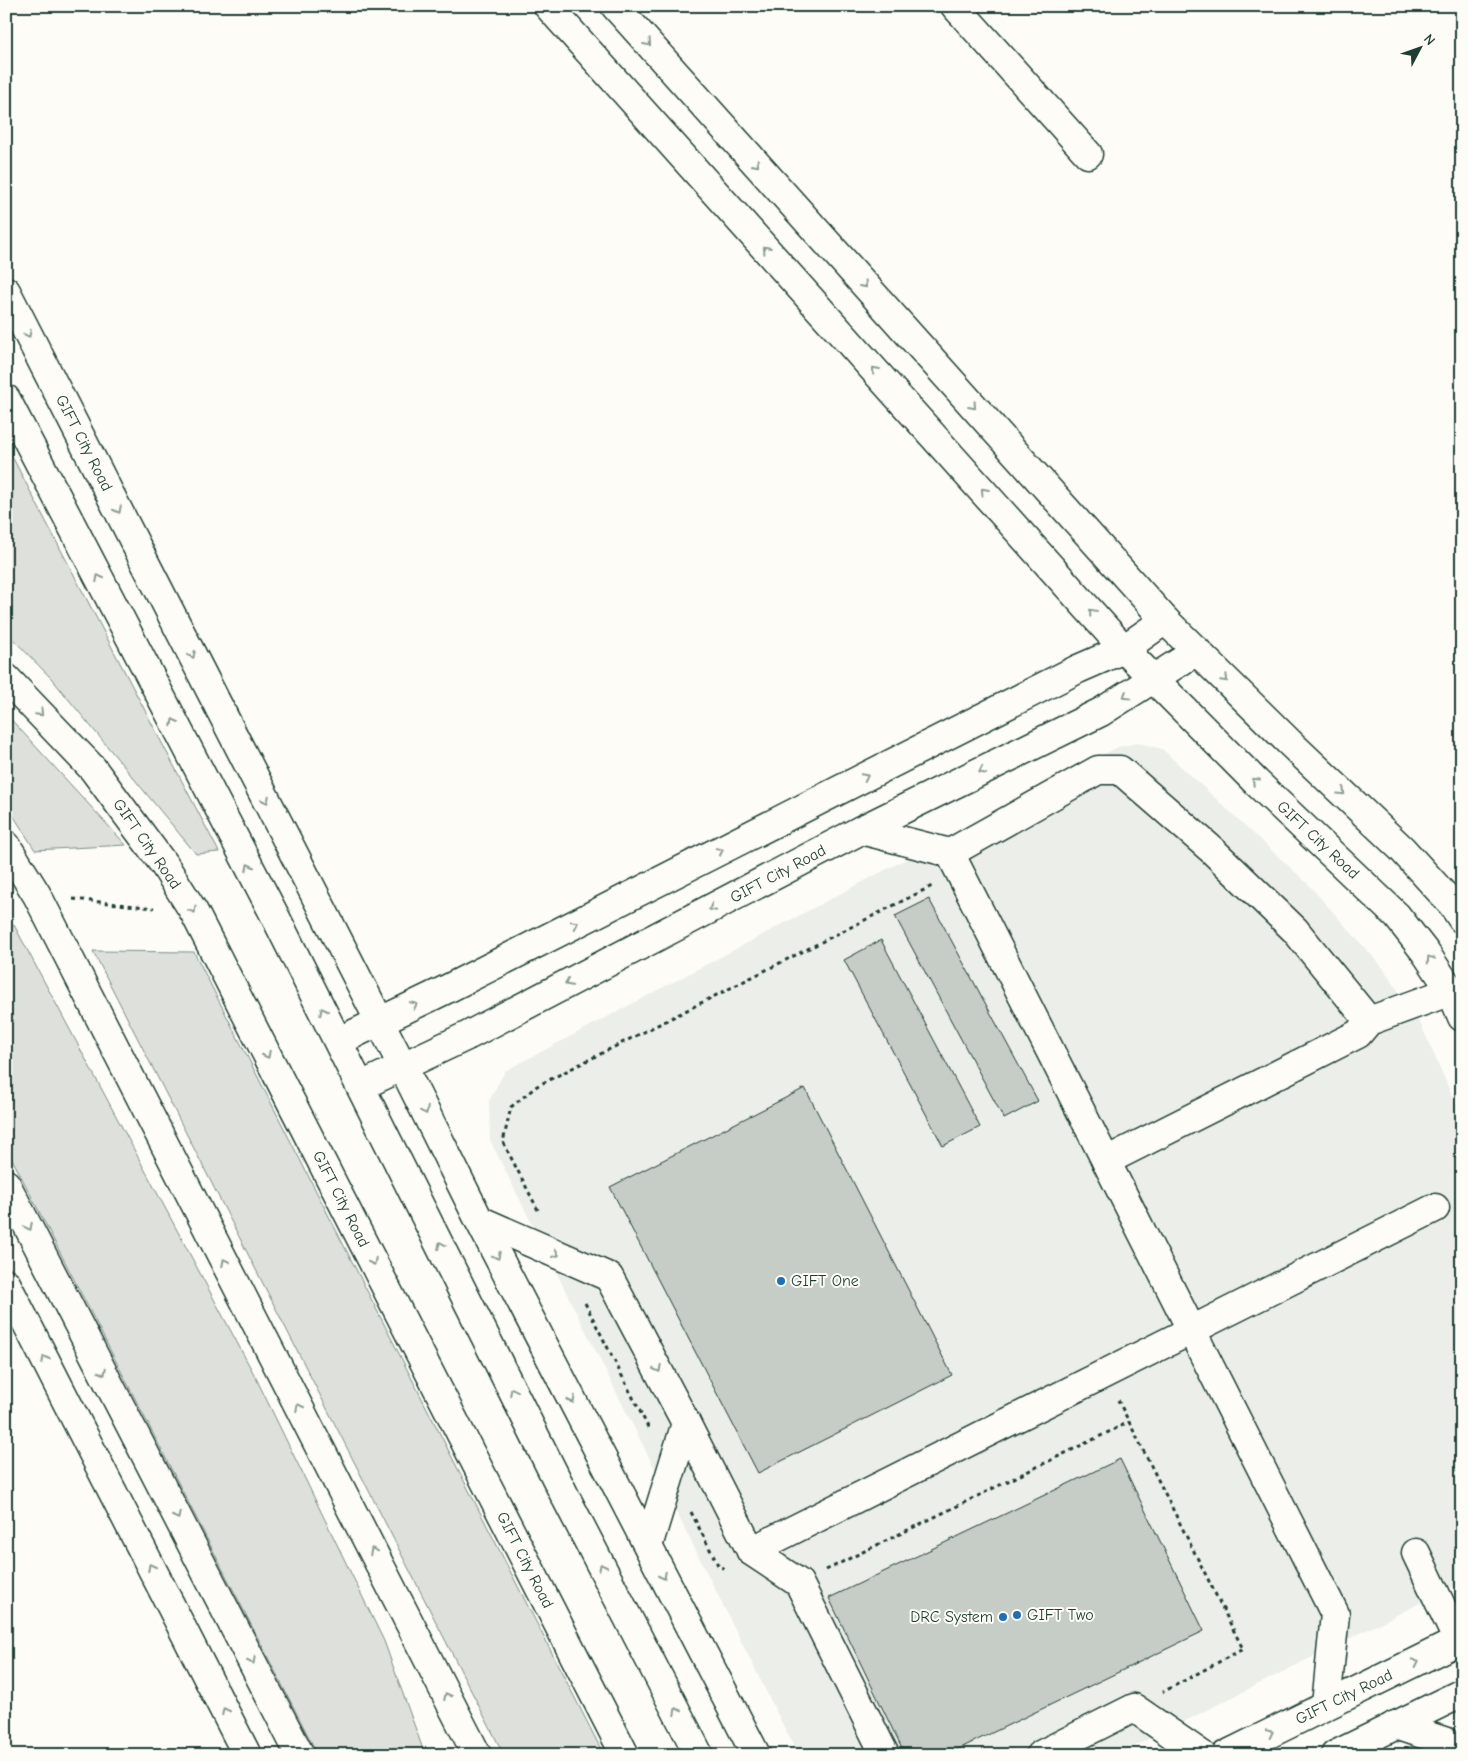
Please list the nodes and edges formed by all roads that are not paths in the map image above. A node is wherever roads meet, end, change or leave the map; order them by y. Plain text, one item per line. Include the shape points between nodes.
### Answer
1 (548, 6) edge
2 (615, 6) edge
3 (955, 6) edge
4 (1088, 154) dead end
5 (6, 291) edge
6 (6, 399) edge
7 (1165, 620) junction
8 (1124, 649) junction
9 (1197, 652) junction
10 (6, 678) edge
11 (1153, 680) junction
12 (861, 830) junction
13 (6, 845) edge
14 (955, 862) junction
15 (1462, 919) edge
16 (1451, 991) junction
17 (1462, 1017) edge
18 (1369, 1021) junction
19 (380, 1022) junction
20 (338, 1041) junction
21 (403, 1067) junction
22 (361, 1086) junction
23 (1106, 1161) junction
24 (6, 1184) edge
25 (1435, 1208) dead end
26 (479, 1220) junction
27 (6, 1283) edge
28 (1191, 1330) junction
29 (686, 1423) junction
30 (648, 1546) junction
31 (751, 1551) junction
32 (1416, 1553) dead end
33 (1460, 1640) edge
34 (1462, 1693) edge
35 (1326, 1705) junction
36 (1395, 1725) junction
37 (467, 1742) edge
38 (1462, 1748) edge
39 (247, 1755) edge
40 (300, 1755) edge
41 (477, 1755) edge
42 (625, 1755) edge
43 (700, 1755) edge
44 (756, 1755) edge
45 (885, 1755) edge
46 (1040, 1755) edge
47 (1202, 1755) edge
48 (1226, 1755) edge
49 (1335, 1755) edge

8 -> 1 street, GIFT City Road
2 -> 7 street
3 - 4 street
5 -> 19 street, GIFT City Road
20 -> 6 street
7 - 8 street
7 - 9 street
8 - 11 street, GIFT City Road
19 -> 8 street via 1078,669
9 - 11 street, GIFT City Road
9 -> 15 street via 1402,849
10 -> 42 street, GIFT City Road via 93,770 165,866 194,912
11 -> 12 street, GIFT City Road via 1101,712
16 -> 11 street, GIFT City Road via 1397,916
12 - 14 street
12 -> 21 street, GIFT City Road
37 -> 13 street via 37,895
14 - 18 street via 1098,770 1120,770 1212,850 1295,930
14 - 23 street
16 - 17 street, GIFT City Road
16 - 18 street
18 - 23 street via 1358,1034
19 - 20 street
19 - 21 street, GIFT City Road
20 - 22 street
21 - 22 street, GIFT City Road
21 -> 26 street, GIFT City Road
43 -> 22 street via 565,1496
23 - 28 street
24 -> 40 street
25 - 28 street
26 -> 29 street via 609,1277
26 -> 30 street, GIFT City Road
39 -> 27 street
28 - 31 street
28 - 35 street via 1335,1614
29 - 30 street
29 - 31 street
30 -> 44 street, GIFT City Road
31 - 45 street via 799,1583
32 - 33 street
35 -> 33 street, GIFT City Road
34 - 36 street
48 -> 35 street, GIFT City Road
36 - 38 street
36 - 49 street
37 - 41 street
46 - 47 street via 1134,1708

